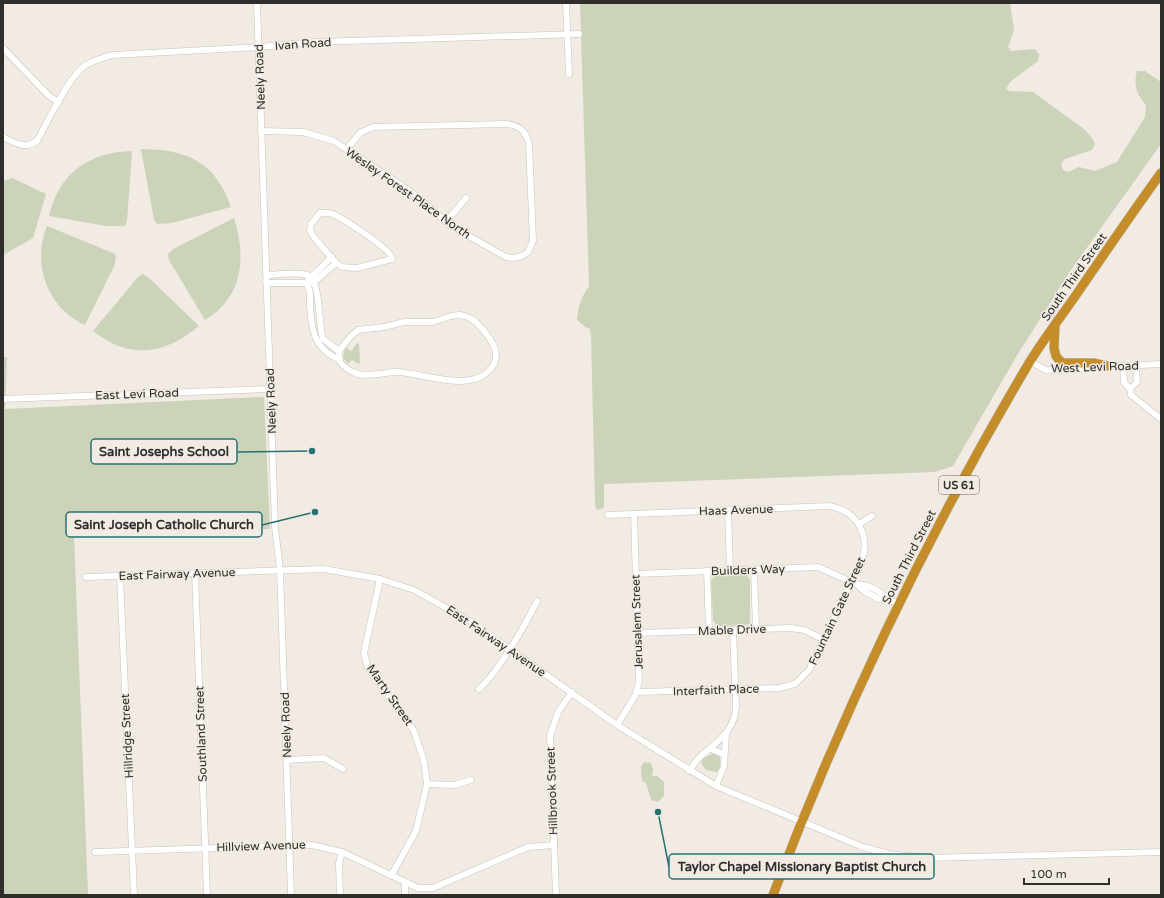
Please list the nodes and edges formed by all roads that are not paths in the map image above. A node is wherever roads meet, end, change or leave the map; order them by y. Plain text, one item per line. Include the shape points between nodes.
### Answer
1 (257, 3) edge
2 (566, 3) edge
3 (567, 34) junction
4 (579, 34) dead end
5 (259, 47) junction
6 (3, 48) edge
7 (569, 74) dead end
8 (58, 102) junction
9 (261, 132) junction
10 (3, 137) edge
11 (347, 149) junction
12 (1161, 173) edge
13 (466, 198) dead end
14 (446, 222) junction
15 (334, 260) junction
16 (295, 274) junction
17 (266, 275) junction
18 (310, 276) junction
19 (315, 281) junction
20 (295, 282) junction
21 (266, 283) junction
22 (308, 284) junction
23 (318, 307) junction
24 (310, 308) junction
25 (1055, 325) junction
26 (339, 351) junction
27 (340, 360) junction
28 (1030, 361) junction
29 (1161, 364) edge
30 (1136, 365) junction
31 (1107, 366) junction
32 (1123, 366) junction
33 (270, 389) junction
34 (1130, 389) junction
35 (3, 399) edge
36 (1161, 419) edge
37 (728, 511) junction
38 (634, 514) junction
39 (608, 515) dead end
40 (872, 516) dead end
41 (859, 524) junction
42 (280, 570) junction
43 (730, 570) junction
44 (754, 570) junction
45 (707, 571) junction
46 (195, 572) junction
47 (636, 574) junction
48 (120, 576) junction
49 (86, 577) dead end
50 (380, 579) junction
51 (854, 582) junction
52 (537, 601) dead end
53 (894, 602) junction
54 (756, 628) junction
55 (709, 630) junction
56 (732, 630) junction
57 (638, 633) junction
58 (823, 639) junction
59 (509, 648) junction
60 (795, 684) joint
61 (479, 689) dead end
62 (735, 689) junction
63 (572, 692) junction
64 (637, 692) junction
65 (617, 724) junction
66 (726, 734) junction
67 (711, 749) junction
68 (724, 754) junction
69 (287, 760) junction
70 (343, 768) dead end
71 (689, 771) junction
72 (471, 780) dead end
73 (427, 784) junction
74 (716, 786) junction
75 (801, 822) junction
76 (554, 845) junction
77 (289, 846) junction
78 (205, 848) junction
79 (132, 851) junction
80 (95, 852) dead end
81 (342, 852) junction
82 (1161, 852) edge
83 (390, 876) junction
84 (405, 882) junction
85 (134, 895) edge
86 (207, 895) edge
87 (291, 895) edge
88 (340, 895) edge
89 (405, 895) edge
90 (556, 895) edge
91 (773, 895) edge

1 - 5 street, Neely Road
2 - 3 street
3 - 4 street, Ivan Road
3 - 5 street, Ivan Road via 315,42
3 - 7 street
5 - 8 street, Ivan Road via 112,54 84,67 74,77
5 - 9 street, Neely Road
6 - 8 street via 49,96
8 - 10 street, Ivan Road via 37,141 32,145 20,146
9 - 11 street, Wesley Forest Place North via 312,133
9 - 17 street, Neely Road
11 - 14 street, Wesley Forest Place North via 410,191
11 - 14 street, Wesley Forest Place North via 360,133 372,127 505,124 517,126 525,133 530,148 533,236 528,252 520,257 508,258 464,235
12 - 25 highway, South Third Street / US 61
13 - 14 street
15 - 15 street via 346,268 357,268 392,258 378,243 352,226 331,214 320,213 312,222 310,230
15 - 18 street
15 - 19 street
16 - 17 street
16 - 18 street
16 - 20 street
17 - 21 street, Neely Road
18 - 19 street
18 - 22 street
19 - 22 street
19 - 23 street
20 - 21 street
20 - 22 street
21 - 33 street, Neely Road
22 - 24 street
23 - 24 street
23 - 26 street via 323,339
24 - 27 street via 318,345
25 - 28 highway, South Third Street / US 61
25 - 31 highway via 1054,348 1059,360 1063,363
26 - 27 street
26 - 27 street via 358,330 404,322 433,322 460,315 477,322 493,343 496,352 495,362 485,374 476,379 433,380 397,372 358,374 342,365
28 - 31 street, West Levi Road via 1046,370
28 - 53 highway, South Third Street / US 61
29 - 30 street, West Levi Road
30 - 32 street, West Levi Road
30 - 34 street via 1137,382
31 - 32 street, West Levi Road
32 - 34 street via 1124,382
33 - 35 street, East Levi Road
33 - 42 street, Neely Road via 275,527
34 - 36 street via 1131,395
37 - 38 street, Haas Avenue
37 - 41 street, Haas Avenue via 828,506 842,510
37 - 43 street
38 - 39 street, Haas Avenue
38 - 47 street, Jerusalem Street
40 - 41 street
41 - 51 street, Fountain Gate Street via 864,534 865,552
42 - 46 street, East Fairway Avenue
42 - 50 street, East Fairway Avenue via 324,569
42 - 69 street, Neely Road
43 - 44 street, Builders Way
43 - 45 street, Builders Way
44 - 51 street, Builders Way via 818,568
44 - 54 street
45 - 47 street, Builders Way
45 - 55 street
46 - 48 street, East Fairway Avenue
46 - 78 street, Southland Street
47 - 57 street, Jerusalem Street
48 - 49 street, East Fairway Avenue
48 - 79 street, Hillridge Street
50 - 59 street, East Fairway Avenue via 414,590 435,601
50 - 73 street, Marty Street via 364,653 368,668 414,731 424,761
51 - 53 street, Builders Way via 879,599
51 - 58 street, Fountain Gate Street
52 - 59 street
53 - 75 highway, South Third Street / US 61
54 - 56 street, Mable Drive
54 - 58 street, Mable Drive via 793,628
55 - 56 street, Mable Drive
55 - 57 street, Mable Drive
56 - 62 street
57 - 64 street, Jerusalem Street
58 - 60 street, Fountain Gate Street via 809,670
59 - 61 street via 487,682
59 - 63 street, East Fairway Avenue
60 - 62 street, Interfaith Place via 780,688
62 - 64 street, Interfaith Place
62 - 66 street via 735,714
63 - 65 street, East Fairway Avenue
63 - 76 street, Hillbrook Street via 558,712 550,736
64 - 65 street, Jerusalem Street
65 - 71 street, East Fairway Avenue
66 - 67 street
66 - 68 street
67 - 68 street
67 - 71 street via 699,757
68 - 74 street via 723,771
69 - 70 street via 324,758
69 - 77 street, Neely Road
71 - 74 street, East Fairway Avenue
72 - 73 street via 454,785
73 - 83 street, Marty Street via 416,831
74 - 75 street, East Fairway Avenue
75 - 82 street, East Fairway Avenue via 863,847 889,854 926,858
75 - 91 highway, South Third Street / US 61
76 - 84 street, Hillview Avenue via 528,847 433,888 418,888
76 - 90 street, Hillbrook Street
77 - 78 street, Hillview Avenue
77 - 81 street, Hillview Avenue via 312,845
77 - 87 street, Neely Road
78 - 79 street, Hillview Avenue
78 - 86 street, Southland Street
79 - 80 street, Hillview Avenue
79 - 85 street, Hillridge Street
81 - 83 street, Hillview Avenue
81 - 88 street via 338,863
83 - 84 street, Hillview Avenue
84 - 89 street

